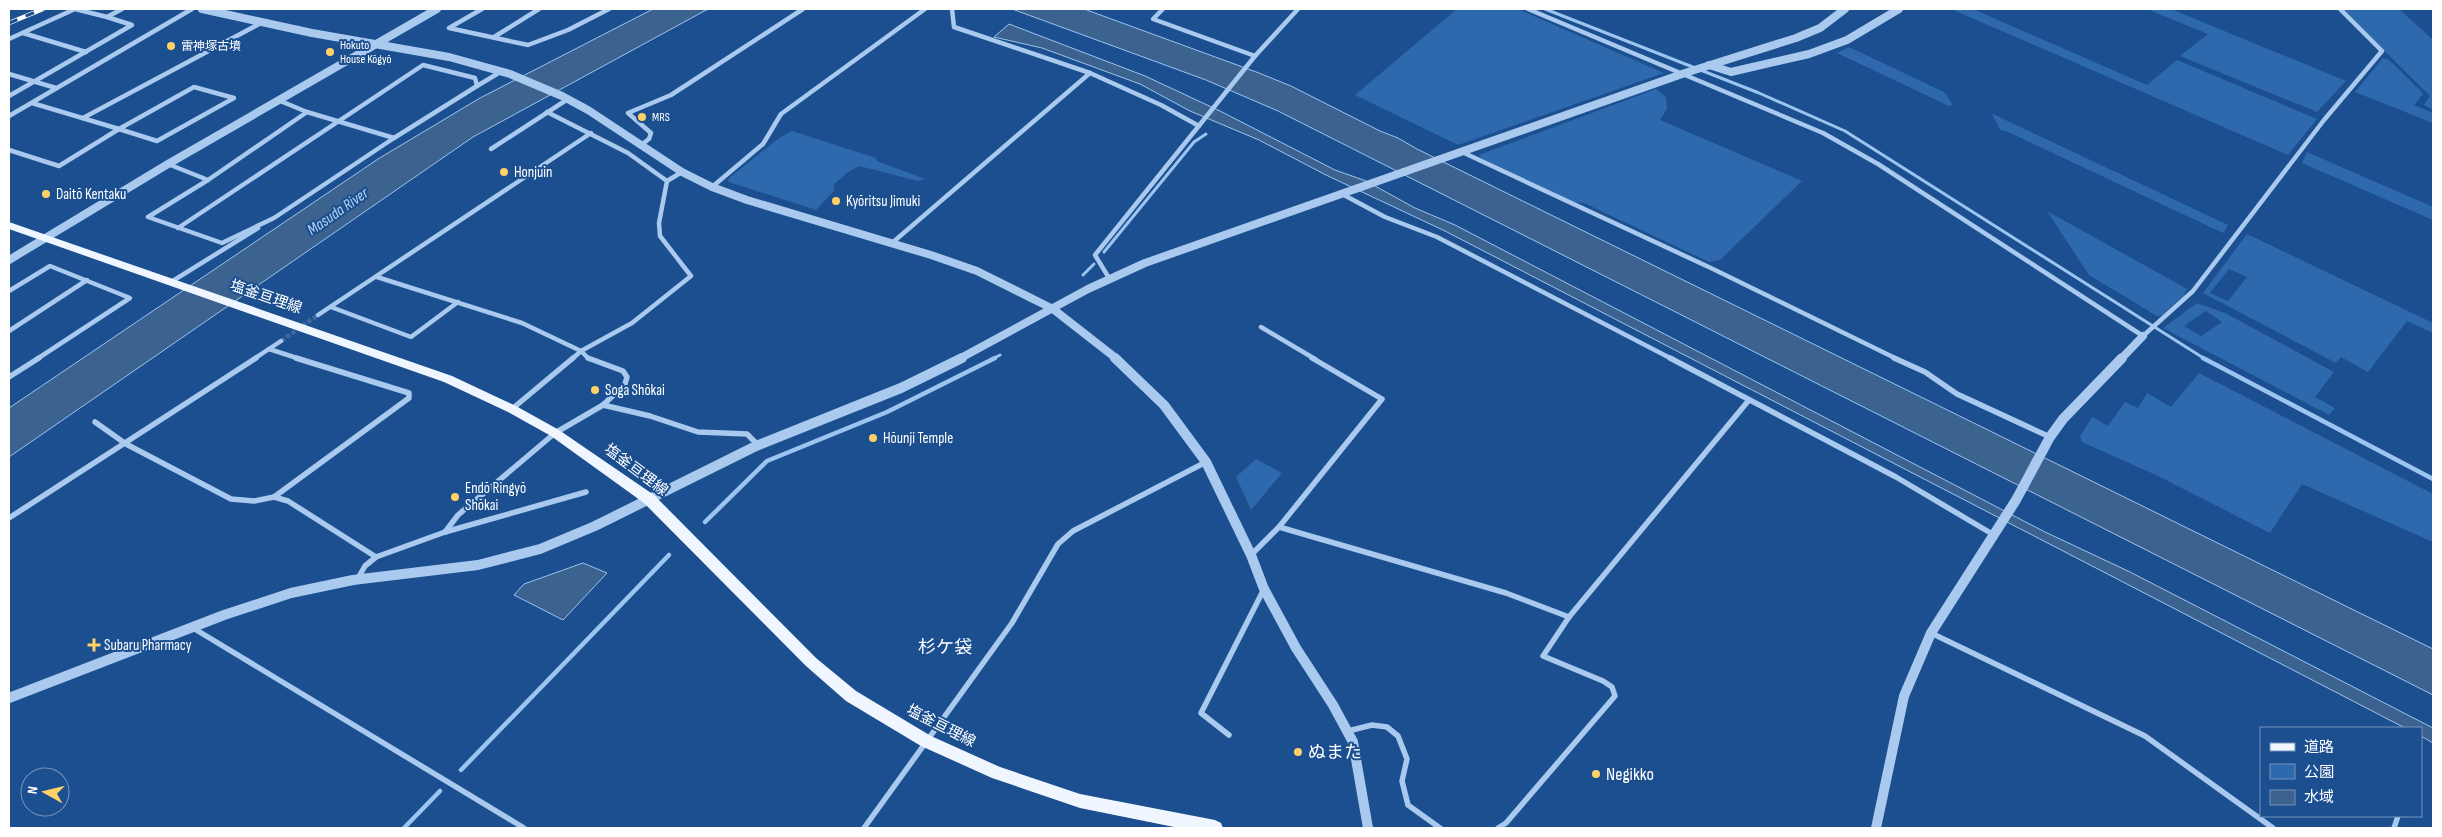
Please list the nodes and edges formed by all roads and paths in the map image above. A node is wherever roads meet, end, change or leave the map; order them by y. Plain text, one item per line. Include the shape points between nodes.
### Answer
1 (122, 9) edge
2 (192, 9) edge
3 (202, 9) edge
4 (437, 9) edge
5 (482, 9) edge
6 (539, 9) edge
7 (607, 9) edge
8 (802, 9) edge
9 (925, 9) edge
10 (952, 9) edge
11 (1163, 9) edge
12 (1298, 9) edge
13 (1528, 9) edge
14 (1845, 9) edge
15 (1899, 9) edge
16 (2340, 9) edge
17 (107, 17) junction
18 (261, 23) junction
19 (22, 32) junction
20 (494, 37) junction
21 (9, 39) edge
22 (375, 44) junction
23 (86, 52) junction
24 (1255, 56) junction
25 (1705, 66) junction
26 (502, 71) junction
27 (1090, 73) junction
28 (9, 74) edge
29 (1683, 74) junction
30 (34, 82) junction
31 (477, 86) junction
32 (56, 88) junction
33 (9, 96) edge
34 (565, 97) junction
35 (278, 100) junction
36 (32, 103) junction
37 (307, 112) junction
38 (546, 112) junction
39 (9, 116) edge
40 (84, 118) junction
41 (336, 121) junction
42 (1200, 125) junction
43 (118, 129) junction
44 (591, 133) junction
45 (394, 138) junction
46 (640, 145) junction
47 (491, 149) dead end
48 (9, 150) edge
49 (1461, 152) junction
50 (168, 164) junction
51 (682, 172) junction
52 (208, 180) junction
53 (666, 181) junction
54 (712, 187) junction
55 (1345, 193) junction
56 (274, 218) junction
57 (9, 226) edge
58 (178, 228) junction
59 (45, 238) junction
60 (892, 243) junction
61 (9, 260) edge
62 (377, 277) junction
63 (1108, 278) junction
64 (86, 280) junction
65 (173, 283) junction
66 (9, 291) edge
67 (458, 302) junction
68 (330, 307) junction
69 (1053, 309) junction
70 (318, 315) tunnel mouth
71 (1261, 327) dead end
72 (9, 330) edge
73 (2145, 334) junction
74 (281, 341) tunnel mouth
75 (269, 349) junction
76 (581, 351) junction
77 (9, 377) edge
78 (1749, 400) junction
79 (603, 405) junction
80 (512, 409) junction
81 (95, 422) dead end
82 (556, 433) junction
83 (2050, 437) junction
84 (126, 444) junction
85 (758, 445) junction
86 (1206, 462) junction
87 (586, 492) dead end
88 (274, 497) junction
89 (650, 499) junction
90 (9, 518) edge
91 (1279, 527) junction
92 (445, 532) junction
93 (1995, 534) junction
94 (1251, 555) junction
95 (376, 557) junction
96 (357, 580) junction
97 (1264, 589) junction
98 (1568, 617) junction
99 (192, 628) junction
100 (1931, 634) junction
101 (9, 698) edge
102 (1348, 731) junction
103 (1228, 734) dead end
104 (926, 741) junction
105 (524, 828) edge
106 (864, 828) edge
107 (1215, 828) edge
108 (1368, 828) edge
109 (1440, 828) edge
110 (1498, 828) edge
111 (1876, 828) edge
112 (2273, 828) edge

1 - 17 street
2 - 32 street
3 - 18 street
4 - 22 street
5 - 20 street via 448,28
6 - 20 street
7 - 20 street via 568,30 528,45
8 - 46 street via 671,95 628,113 651,133 649,139
9 - 54 street via 781,114 763,144
10 - 27 street via 954,27 1002,46 1036,53
11 - 24 street via 1153,19
12 - 24 street
13 - 29 street
14 - 25 street via 1820,28 1796,38
15 - 25 street via 1847,40 1809,54 1731,72
16 - 73 street via 2382,51 2324,120 2193,291
17 - 19 street via 75,9
17 - 23 street via 132,25
18 - 22 street
18 - 40 street
19 - 21 street
19 - 23 street
22 - 26 street via 449,57
22 - 35 street
23 - 30 street
24 - 42 street
25 - 29 street
26 - 31 street
26 - 34 street
27 - 42 street
27 - 60 street
28 - 30 street
29 - 49 street
29 - 73 street via 1823,133 1878,164
30 - 32 street
30 - 33 street
31 - 41 street via 475,78 423,65
31 - 45 street
32 - 36 street
34 - 38 street
34 - 46 street
35 - 37 street
35 - 50 street
36 - 39 street
36 - 40 street
37 - 41 street
37 - 52 street
38 - 44 street
38 - 47 street
40 - 43 street
41 - 45 street
41 - 58 street
42 - 63 street via 1095,255
43 - 43 street via 157,142 234,98 194,88
43 - 48 street via 59,166
44 - 53 street via 628,153
44 - 62 street
45 - 56 street
46 - 51 street
49 - 55 street
49 - 83 street via 1713,269 1925,372 1957,394
50 - 52 street
50 - 59 street
51 - 53 street
51 - 54 street
52 - 58 street via 148,217
53 - 76 street via 660,236 691,276 632,323
54 - 60 street
55 - 63 street
55 - 78 street via 1385,217 1437,237
56 - 58 street via 222,243
56 - 65 street
57 - 59 main road, 塩釜亘理線
59 - 61 street
59 - 65 main road, 塩釜亘理線
60 - 69 street via 977,271
62 - 67 street
62 - 68 street
63 - 69 street
64 - 66 street via 50,266
64 - 72 street
64 - 77 street via 130,298
65 - 80 main road, 塩釜亘理線 via 448,379
67 - 68 street via 410,336
67 - 76 street via 522,323
68 - 70 street
69 - 85 street via 868,404
69 - 86 street via 1122,363 1164,405
71 - 91 street via 1382,399
73 - 83 street via 2063,419
74 - 75 street
75 - 84 street
75 - 88 street via 409,394 409,398
76 - 79 street via 589,359 623,371 628,376 625,384
76 - 80 street
78 - 93 street via 1896,477
78 - 98 street
79 - 82 street
79 - 85 street via 698,432 747,434
80 - 82 main road, 塩釜亘理線
81 - 84 street
82 - 89 main road, 塩釜亘理線
82 - 92 street via 458,515
83 - 93 street
84 - 88 street via 232,499 254,501
84 - 90 street
85 - 89 street
86 - 94 street
86 - 104 street via 1073,532 1058,544 1012,623
87 - 92 street
88 - 95 street via 288,500
89 - 96 street via 539,550 446,571
89 - 104 main road, 塩釜亘理線 via 811,662 850,696
91 - 94 street
91 - 98 street via 1506,593
92 - 95 street
93 - 100 street
94 - 97 street
95 - 96 street
96 - 99 street via 290,593
97 - 102 street
97 - 103 street via 1201,713
98 - 110 street via 1543,656 1603,681 1612,687 1615,696 1506,824
99 - 101 street
99 - 105 street
100 - 111 street via 1904,696
100 - 112 street via 2144,736
102 - 108 street via 1353,742
102 - 109 street via 1372,725 1387,727 1398,736 1407,759 1402,782 1408,805
104 - 106 street
104 - 107 main road, 塩釜亘理線 via 997,773 1080,801

